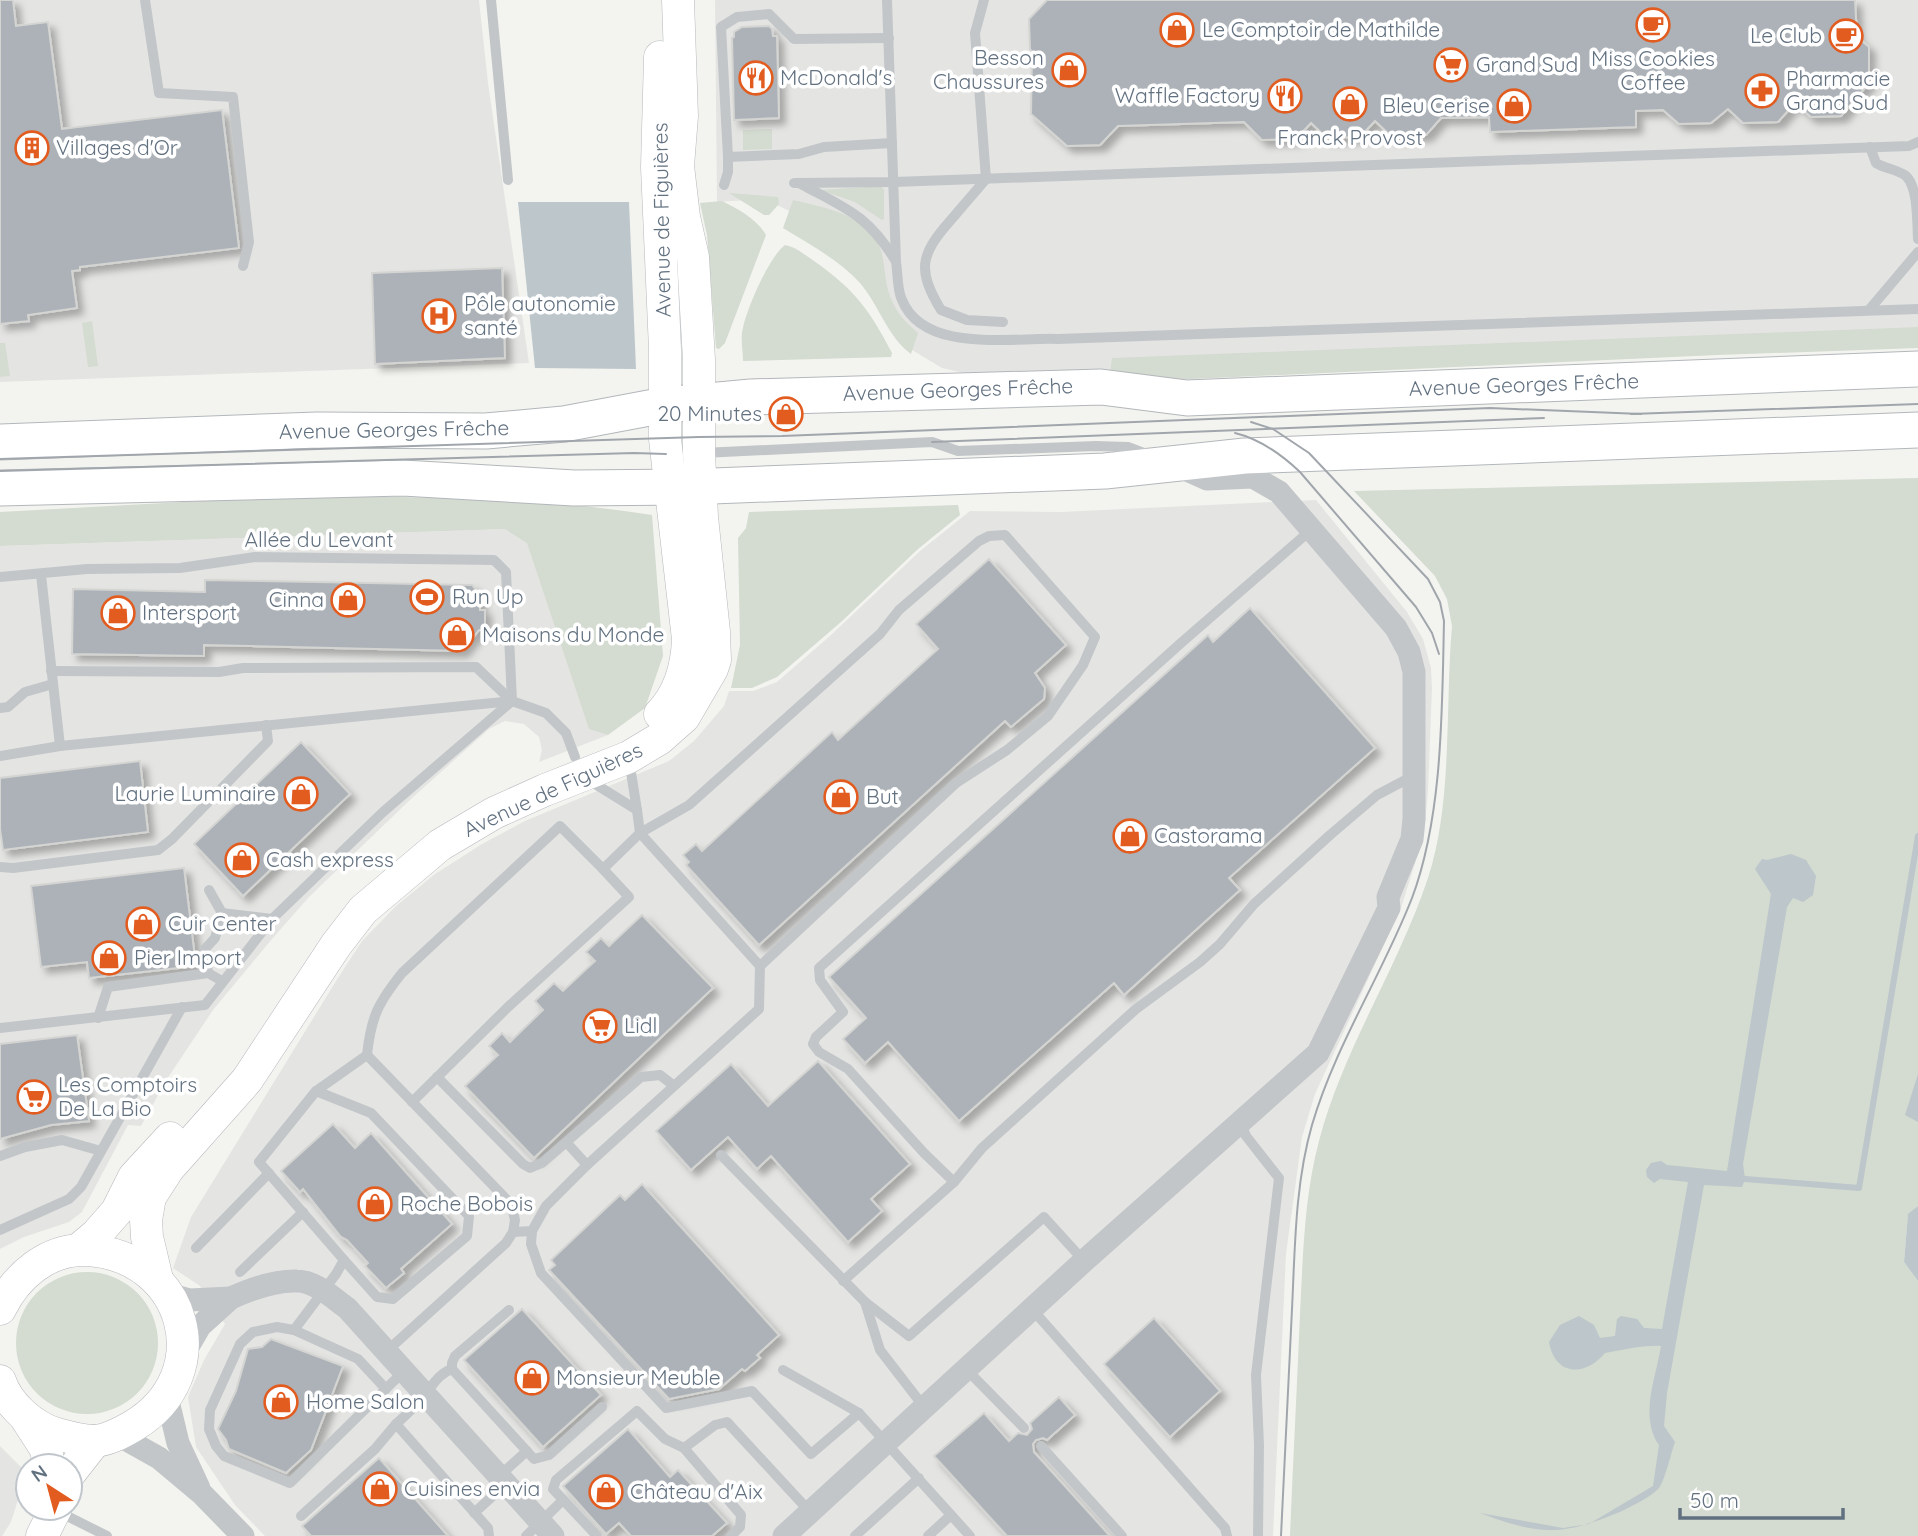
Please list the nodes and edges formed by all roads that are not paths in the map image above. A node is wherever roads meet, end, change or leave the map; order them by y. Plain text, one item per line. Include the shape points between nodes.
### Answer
1 (145, 0) edge
2 (491, 0) edge
3 (887, 0) edge
4 (984, 0) edge
5 (676, 5) edge
6 (889, 38) junction
7 (1918, 142) edge
8 (892, 143) junction
9 (1870, 147) junction
10 (728, 157) junction
11 (986, 179) junction
12 (508, 180) dead end
13 (894, 182) junction
14 (724, 185) dead end
15 (671, 219) junction
16 (1918, 239) edge
17 (1918, 252) edge
18 (896, 262) junction
19 (243, 266) dead end
20 (1918, 309) edge
21 (1869, 310) junction
22 (988, 339) junction
23 (1918, 369) edge
24 (699, 402) junction
25 (665, 405) junction
26 (1918, 430) edge
27 (0, 442) edge
28 (1172, 463) junction
29 (684, 464) junction
30 (0, 488) edge
31 (1312, 529) junction
32 (41, 575) junction
33 (0, 577) edge
34 (51, 671) junction
35 (53, 684) junction
36 (512, 701) junction
37 (0, 708) edge
38 (266, 725) junction
39 (60, 746) junction
40 (0, 756) edge
41 (629, 757) junction
42 (579, 766) junction
43 (1413, 776) junction
44 (637, 810) junction
45 (640, 832) junction
46 (0, 867) edge
47 (603, 869) junction
48 (209, 890) dead end
49 (222, 913) junction
50 (272, 919) junction
51 (760, 966) junction
52 (208, 973) junction
53 (222, 981) junction
54 (182, 1007) junction
55 (98, 1018) junction
56 (0, 1028) edge
57 (367, 1055) junction
58 (437, 1077) junction
59 (673, 1085) junction
60 (316, 1091) junction
61 (412, 1102) junction
62 (1241, 1123) junction
63 (566, 1143) junction
64 (101, 1151) junction
65 (721, 1155) dead end
66 (0, 1156) edge
67 (587, 1165) junction
68 (269, 1173) junction
69 (954, 1182) junction
70 (303, 1212) junction
71 (0, 1230) edge
72 (532, 1231) junction
73 (513, 1232) junction
74 (196, 1248) dead end
75 (78, 1250) junction
76 (344, 1260) junction
77 (1084, 1261) junction
78 (240, 1272) dead end
79 (11, 1277) edge
80 (843, 1280) junction
81 (163, 1286) junction
82 (323, 1290) junction
83 (231, 1298) junction
84 (865, 1302) junction
85 (0, 1309) edge
86 (1032, 1309) junction
87 (509, 1310) dead end
88 (294, 1330) junction
89 (388, 1350) junction
90 (182, 1357) junction
91 (452, 1369) junction
92 (966, 1369) junction
93 (405, 1370) junction
94 (783, 1370) dead end
95 (0, 1381) edge
96 (386, 1389) junction
97 (426, 1394) junction
98 (167, 1397) junction
99 (602, 1407) dead end
100 (925, 1408) junction
101 (859, 1413) junction
102 (25, 1416) junction
103 (396, 1424) junction
104 (1024, 1428) dead end
105 (106, 1438) junction
106 (887, 1442) junction
107 (1041, 1446) dead end
108 (684, 1448) junction
109 (527, 1451) junction
110 (47, 1452) edge
111 (84, 1459) edge
112 (919, 1478) junction
113 (503, 1480) junction
114 (202, 1494) junction
115 (564, 1500) junction
116 (810, 1512) junction
117 (474, 1513) junction
118 (951, 1515) junction
119 (301, 1516) dead end
120 (42, 1522) edge
121 (66, 1522) edge
122 (740, 1527) junction
123 (540, 1531) edge
124 (27, 1536) edge
125 (107, 1536) edge
126 (243, 1536) edge
127 (489, 1536) edge
128 (597, 1536) edge
129 (731, 1536) edge
130 (749, 1536) edge
131 (784, 1536) edge
132 (855, 1536) edge
133 (928, 1536) edge
134 (970, 1536) edge
135 (1122, 1536) edge
136 (1227, 1536) edge
137 (1258, 1536) edge

1 - 19 lane via 159,93 233,97 249,242
2 - 12 lane
3 - 6 lane
4 - 11 lane via 975,33
5 - 15 main road, Avenue de Figuières via 682,116 667,166
6 - 8 lane
6 - 10 lane via 794,39 769,14 737,17 721,27
7 - 9 lane
8 - 10 lane via 824,147 800,155
8 - 13 lane
9 - 11 lane
9 - 16 lane via 1876,163 1907,176 1914,184
10 - 14 lane
11 - 13 lane
11 - 22 lane via 932,242 926,279 941,310 967,320 1003,322
13 - 18 lane
13 - 18 lane via 796,183 860,217
15 - 24 main road, Avenue de Figuières via 693,257
15 - 25 main road, Avenue de Figuières
17 - 21 lane
18 - 22 lane via 901,300 915,319 939,334
20 - 21 lane
21 - 22 lane
23 - 24 main road, Avenue Georges Frêche via 1187,398 1101,387
24 - 25 main road, Avenue Georges Frêche
24 - 29 main road, Avenue de Figuières
25 - 27 main road, Avenue Georges Frêche via 564,424 486,431 317,430
25 - 29 main road, Avenue de Figuières
26 - 28 main road via 1245,456
28 - 29 main road via 1105,471 888,477
28 - 31 street via 1208,479 1253,477 1279,492
29 - 30 main road via 573,488 403,478
29 - 41 main road, Avenue de Figuières via 702,517 715,660 684,717
29 - 42 main road, Avenue de Figuières via 688,639 680,683 663,712
31 - 43 street via 1396,628 1409,652 1414,672
31 - 69 lane via 819,968 820,980 842,1012 813,1044 848,1069
32 - 33 lane, Allée du Levant
32 - 34 lane
32 - 36 lane, Allée du Levant via 87,569 180,568 255,557 495,560 506,572
34 - 35 lane
34 - 36 lane via 476,667
35 - 37 lane via 25,692
35 - 39 lane
36 - 38 lane
36 - 42 lane via 546,713 566,733
36 - 50 lane via 383,812
38 - 39 lane
38 - 46 lane via 268,741 158,850
39 - 40 lane
41 - 42 main road, Avenue de Figuières
41 - 44 lane
42 - 44 lane
42 - 75 main road, Avenue de Figuières via 484,799 429,830 386,865 322,934 250,1046 213,1093 134,1177 117,1211
42 - 81 main road, Avenue de Figuières via 440,845 363,911 247,1080 168,1169 150,1197 146,1237
43 - 62 street via 1412,839 1388,897 1389,908 1318,1053
43 - 69 lane via 1377,795 1330,835 1254,904 1200,962 1136,1009 982,1148
44 - 45 lane
45 - 47 lane
45 - 51 lane
45 - 51 lane via 689,805 979,541 1005,535 1095,637 1083,666 1048,716 956,783
47 - 57 lane via 561,826 402,973 370,1024
47 - 58 lane via 629,897
48 - 49 lane
49 - 50 lane
49 - 52 lane via 215,938 205,949
50 - 53 lane
51 - 59 lane via 759,1009
52 - 53 lane
52 - 55 lane via 108,987
53 - 54 lane via 205,1005
54 - 55 lane
54 - 64 lane
55 - 56 lane
57 - 60 lane
57 - 61 lane
58 - 61 lane
58 - 63 lane via 530,1168
59 - 63 lane via 660,1075 641,1077
59 - 67 lane
60 - 68 lane via 259,1161
60 - 76 lane via 371,1113 468,1216 467,1236 393,1299 377,1297
61 - 73 lane via 511,1205
62 - 77 street
62 - 137 lane via 1279,1178 1256,1375
63 - 67 lane
64 - 66 lane via 62,1140
64 - 71 lane via 69,1199
65 - 80 lane
67 - 72 lane via 546,1206
68 - 70 lane
68 - 74 lane
69 - 80 lane
70 - 76 lane
70 - 78 lane
72 - 73 lane
72 - 101 lane via 531,1244 541,1273 666,1408 752,1391 811,1454
73 - 89 lane
75 - 79 main road
75 - 81 main road via 107,1251 134,1261
76 - 82 lane
77 - 84 lane via 1044,1217 909,1336
77 - 86 street
79 - 85 main road
80 - 84 lane
81 - 83 street via 190,1300
81 - 90 main road, Avenue de Figuières via 181,1324
82 - 83 street via 299,1280 251,1289
82 - 88 lane
82 - 89 street
83 - 90 street via 200,1326
84 - 100 lane via 880,1350
86 - 92 street
86 - 136 lane via 1225,1528
87 - 91 lane via 455,1356
88 - 96 lane via 358,1359
88 - 96 lane via 277,1326 253,1332 240,1344 210,1410 209,1429 224,1456 290,1483
89 - 93 street
90 - 98 main road
91 - 97 lane via 435,1380
91 - 109 lane
92 - 100 street
92 - 104 lane
93 - 96 lane
93 - 97 street
94 - 101 lane
95 - 102 main road
97 - 103 lane
97 - 113 street
98 - 105 main road via 150,1416
98 - 114 street via 178,1443
99 - 109 lane via 549,1455 534,1459
100 - 106 street
101 - 106 lane
102 - 105 main road via 49,1432 76,1439
102 - 110 main road
103 - 117 lane
103 - 119 lane
105 - 111 main road
105 - 114 street via 159,1458
106 - 112 lane
106 - 116 street
107 - 135 lane
108 - 115 lane via 665,1439 637,1411 556,1480 553,1489
108 - 116 lane via 715,1425 727,1422
108 - 122 lane via 741,1515
109 - 113 lane
112 - 118 lane
112 - 132 lane
113 - 117 lane
113 - 123 street
114 - 126 street
115 - 123 lane
115 - 128 lane
116 - 131 street
117 - 127 lane via 488,1528
118 - 133 lane
118 - 134 lane
120 - 124 main road
121 - 125 lane
122 - 129 lane
122 - 130 lane

